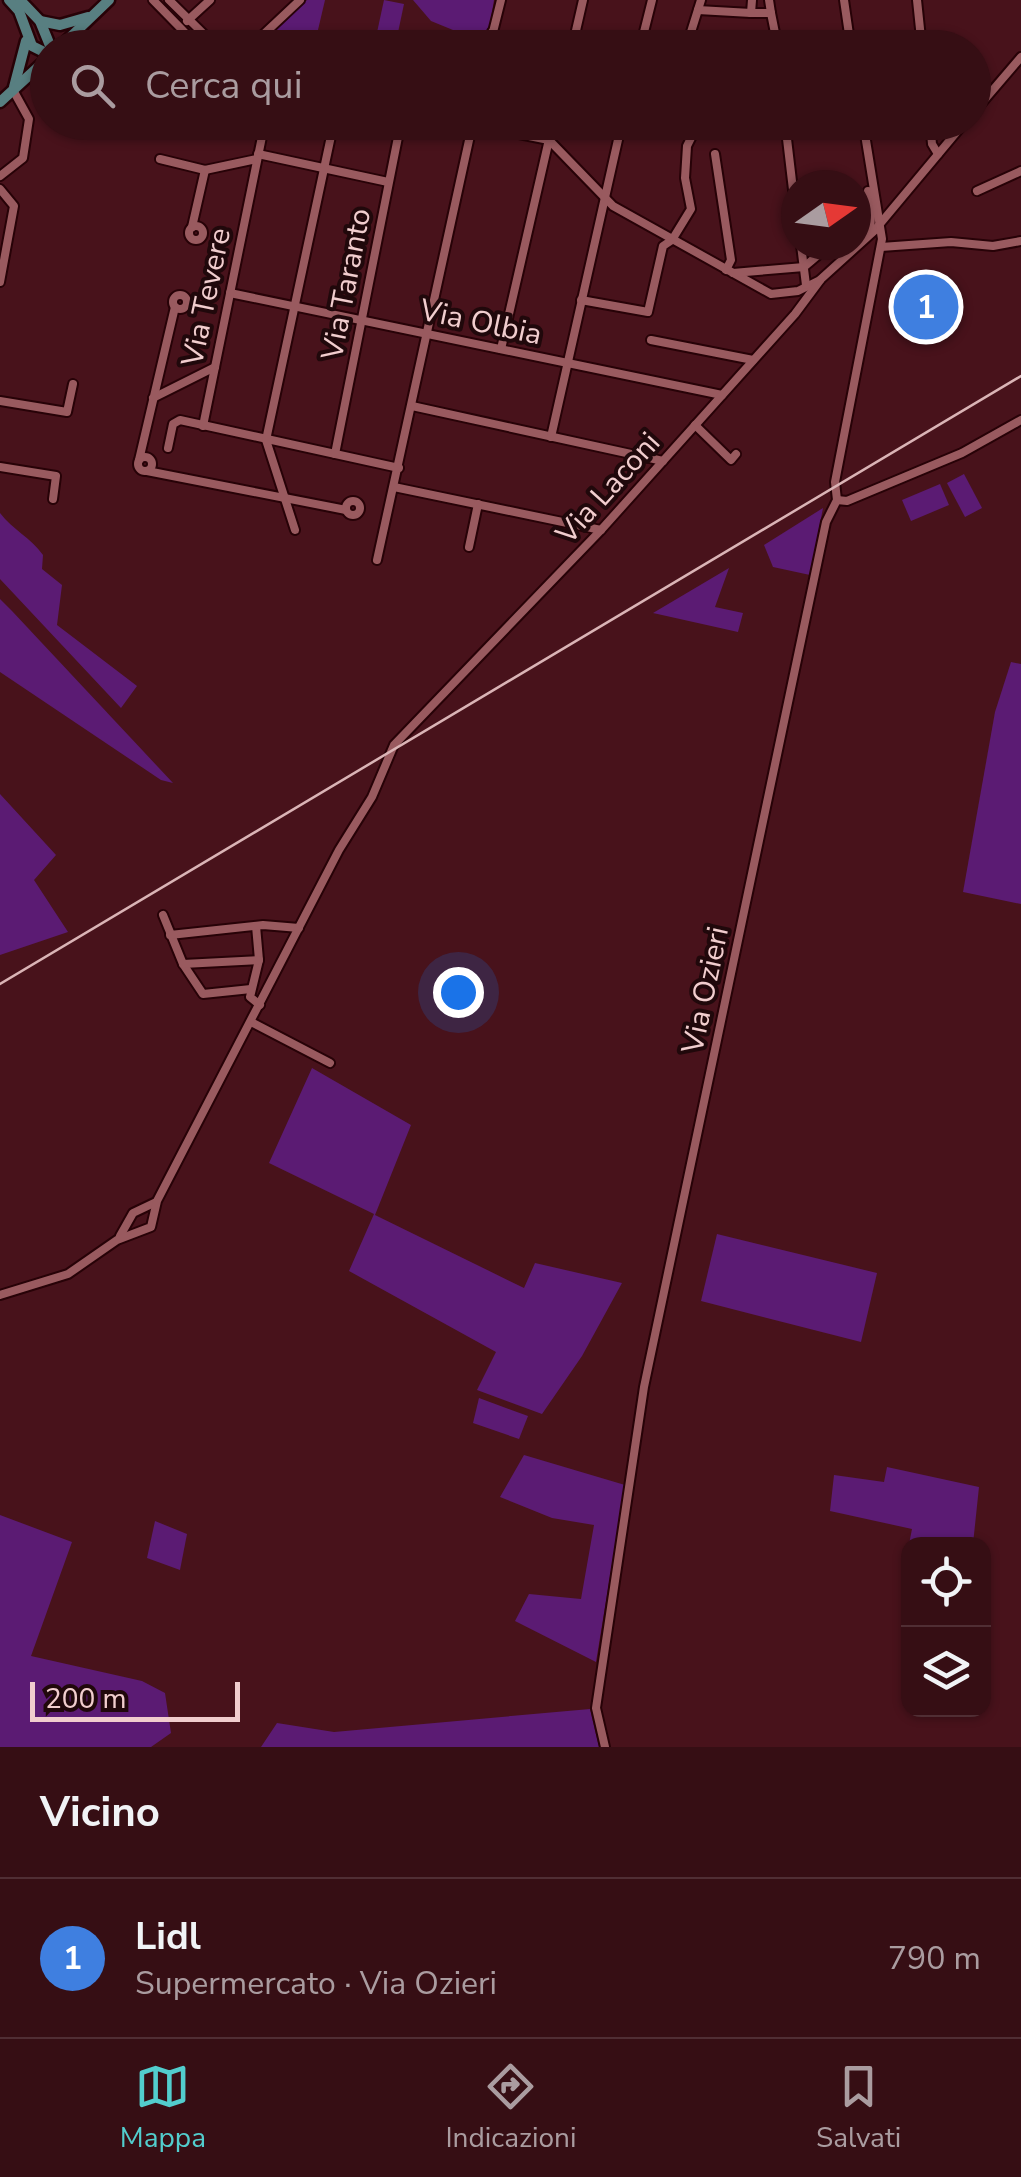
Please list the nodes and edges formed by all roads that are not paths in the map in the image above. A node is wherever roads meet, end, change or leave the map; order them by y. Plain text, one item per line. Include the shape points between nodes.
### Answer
1 (9, 0) edge
2 (20, 0) edge
3 (110, 0) edge
4 (152, 0) edge
5 (169, 0) edge
6 (210, 0) edge
7 (300, 0) edge
8 (501, 0) edge
9 (583, 0) edge
10 (652, 0) edge
11 (752, 0) edge
12 (769, 0) edge
13 (844, 0) edge
14 (917, 0) edge
15 (700, 5) edge
16 (97, 12) junction
17 (752, 12) junction
18 (772, 13) junction
19 (189, 19) junction
20 (40, 21) junction
21 (180, 28) joint
22 (45, 30) edge
23 (76, 30) edge
24 (200, 30) edge
25 (268, 30) edge
26 (493, 30) edge
27 (576, 30) edge
28 (644, 30) edge
29 (692, 30) edge
30 (775, 30) edge
31 (849, 30) edge
32 (920, 30) edge
33 (26, 35) junction
34 (30, 41) edge
35 (1021, 57) edge
36 (30, 73) edge
37 (13, 90) junction
38 (991, 92) edge
39 (0, 102) edge
40 (261, 140) edge
41 (330, 140) edge
42 (397, 140) edge
43 (469, 140) edge
44 (549, 140) joint
45 (618, 140) edge
46 (690, 140) edge
47 (787, 140) edge
48 (866, 140) edge
49 (932, 140) edge
50 (950, 140) edge
51 (715, 154) dead end
52 (938, 154) junction
53 (258, 156) junction
54 (160, 160) dead end
55 (325, 168) junction
56 (204, 170) junction
57 (791, 170) edge
58 (1021, 170) edge
59 (0, 176) edge
60 (388, 182) junction
61 (0, 188) edge
62 (976, 191) dead end
63 (873, 193) junction
64 (604, 195) junction
65 (881, 222) junction
66 (192, 227) dead end
67 (876, 239) junction
68 (672, 240) junction
69 (1021, 240) edge
70 (803, 260) edge
71 (812, 260) edge
72 (804, 267) junction
73 (729, 271) junction
74 (821, 280) junction
75 (0, 282) edge
76 (806, 285) junction
77 (230, 294) junction
78 (780, 296) junction
79 (581, 300) junction
80 (175, 307) dead end
81 (296, 307) junction
82 (798, 310) junction
83 (362, 321) junction
84 (427, 334) junction
85 (651, 340) dead end
86 (501, 349) junction
87 (754, 360) junction
88 (567, 363) junction
89 (215, 366) junction
90 (73, 384) dead end
91 (722, 395) junction
92 (154, 398) junction
93 (0, 401) edge
94 (412, 406) junction
95 (60, 411) junction
96 (1021, 420) edge
97 (59, 422) dead end
98 (203, 426) junction
99 (695, 426) junction
100 (551, 437) junction
101 (266, 440) junction
102 (168, 448) dead end
103 (335, 454) junction
104 (736, 454) dead end
105 (663, 461) junction
106 (0, 467) edge
107 (398, 468) junction
108 (394, 487) junction
109 (53, 499) dead end
110 (285, 499) junction
111 (837, 500) junction
112 (478, 504) junction
113 (346, 510) dead end
114 (295, 530) dead end
115 (602, 530) junction
116 (469, 546) dead end
117 (378, 560) dead end
118 (164, 915) dead end
119 (256, 926) junction
120 (300, 928) junction
121 (170, 935) junction
122 (259, 960) junction
123 (183, 964) junction
124 (251, 989) junction
125 (260, 1005) junction
126 (250, 1022) junction
127 (330, 1064) dead end
128 (148, 1213) junction
129 (130, 1222) junction
130 (136, 1231) junction
131 (118, 1240) junction
132 (0, 1296) edge
133 (605, 1747) edge

1 - 33 main road
2 - 20 main road
3 - 16 main road
4 - 21 street
5 - 19 street
6 - 19 street
7 - 25 street
8 - 26 street
9 - 27 street
10 - 28 street
11 - 17 street
12 - 18 street
13 - 31 street
14 - 32 street
15 - 17 street
15 - 29 street
16 - 20 main road via 68,24
16 - 23 main road
17 - 18 street
18 - 30 street
19 - 21 street
19 - 24 street
20 - 22 main road
33 - 34 main road
33 - 37 main road
35 - 38 street
36 - 37 main road
37 - 39 main road
37 - 59 street via 29,119 23,158
40 - 53 street, Via Tevere
41 - 55 street
42 - 60 street, Via Taranto
43 - 84 street
44 - 64 street
44 - 86 street
45 - 64 street
46 - 68 street via 685,178 691,208
47 - 57 street
48 - 63 street
49 - 52 street
50 - 52 street
51 - 73 street
52 - 65 street
53 - 55 street
53 - 56 street
53 - 77 street, Via Tevere
54 - 56 street
55 - 60 street
55 - 81 street
56 - 66 street
58 - 62 street
60 - 83 street, Via Taranto
61 - 75 street via 14,206
63 - 65 street
63 - 67 street
64 - 68 street
64 - 79 street
65 - 67 street
67 - 69 street via 993,246
67 - 74 street, Via Laconi via 855,248
67 - 111 street, Via Ozieri
68 - 73 street
68 - 79 street via 663,246 648,312
70 - 72 street
71 - 72 street
72 - 73 street
72 - 76 street
73 - 78 street
74 - 76 street
74 - 82 street, Via Laconi
76 - 78 street
77 - 81 street, Via Olbia
77 - 89 street, Via Tevere
78 - 82 street
79 - 88 street
80 - 92 street
81 - 83 street, Via Olbia
81 - 101 street
82 - 87 street, Via Laconi
83 - 84 street, Via Olbia
83 - 103 street, Via Taranto
84 - 86 street, Via Olbia
84 - 94 street
85 - 87 street
86 - 88 street, Via Olbia
87 - 91 street, Via Laconi
88 - 91 street, Via Olbia
88 - 100 street
89 - 92 street
89 - 98 street, Via Tevere
90 - 95 street via 67,412
91 - 99 street, Via Laconi
92 - 110 street via 145,460 157,474
93 - 95 street
94 - 100 street
94 - 107 street
95 - 97 street
96 - 111 street via 962,453
98 - 101 street
98 - 102 street via 180,420
99 - 104 street via 731,460
99 - 105 street, Via Laconi
100 - 105 street
101 - 103 street
101 - 110 street
103 - 107 street
105 - 115 street, Via Laconi
106 - 109 street via 56,476
107 - 108 street
108 - 112 street
108 - 117 street
110 - 113 street
110 - 114 street
111 - 133 street, Via Ozieri via 826,522 644,1387 596,1708
112 - 115 street
112 - 116 street
115 - 120 street, Via Laconi via 389,753
118 - 121 street
119 - 120 street
119 - 121 street
119 - 122 street
120 - 125 street
121 - 123 street
122 - 123 street
122 - 124 street
123 - 124 street via 203,994
124 - 125 street
125 - 126 street
126 - 127 street
126 - 128 street
128 - 129 street via 133,1213
128 - 130 street via 149,1230
129 - 130 street
129 - 131 street
130 - 131 street
131 - 132 street via 68,1274

